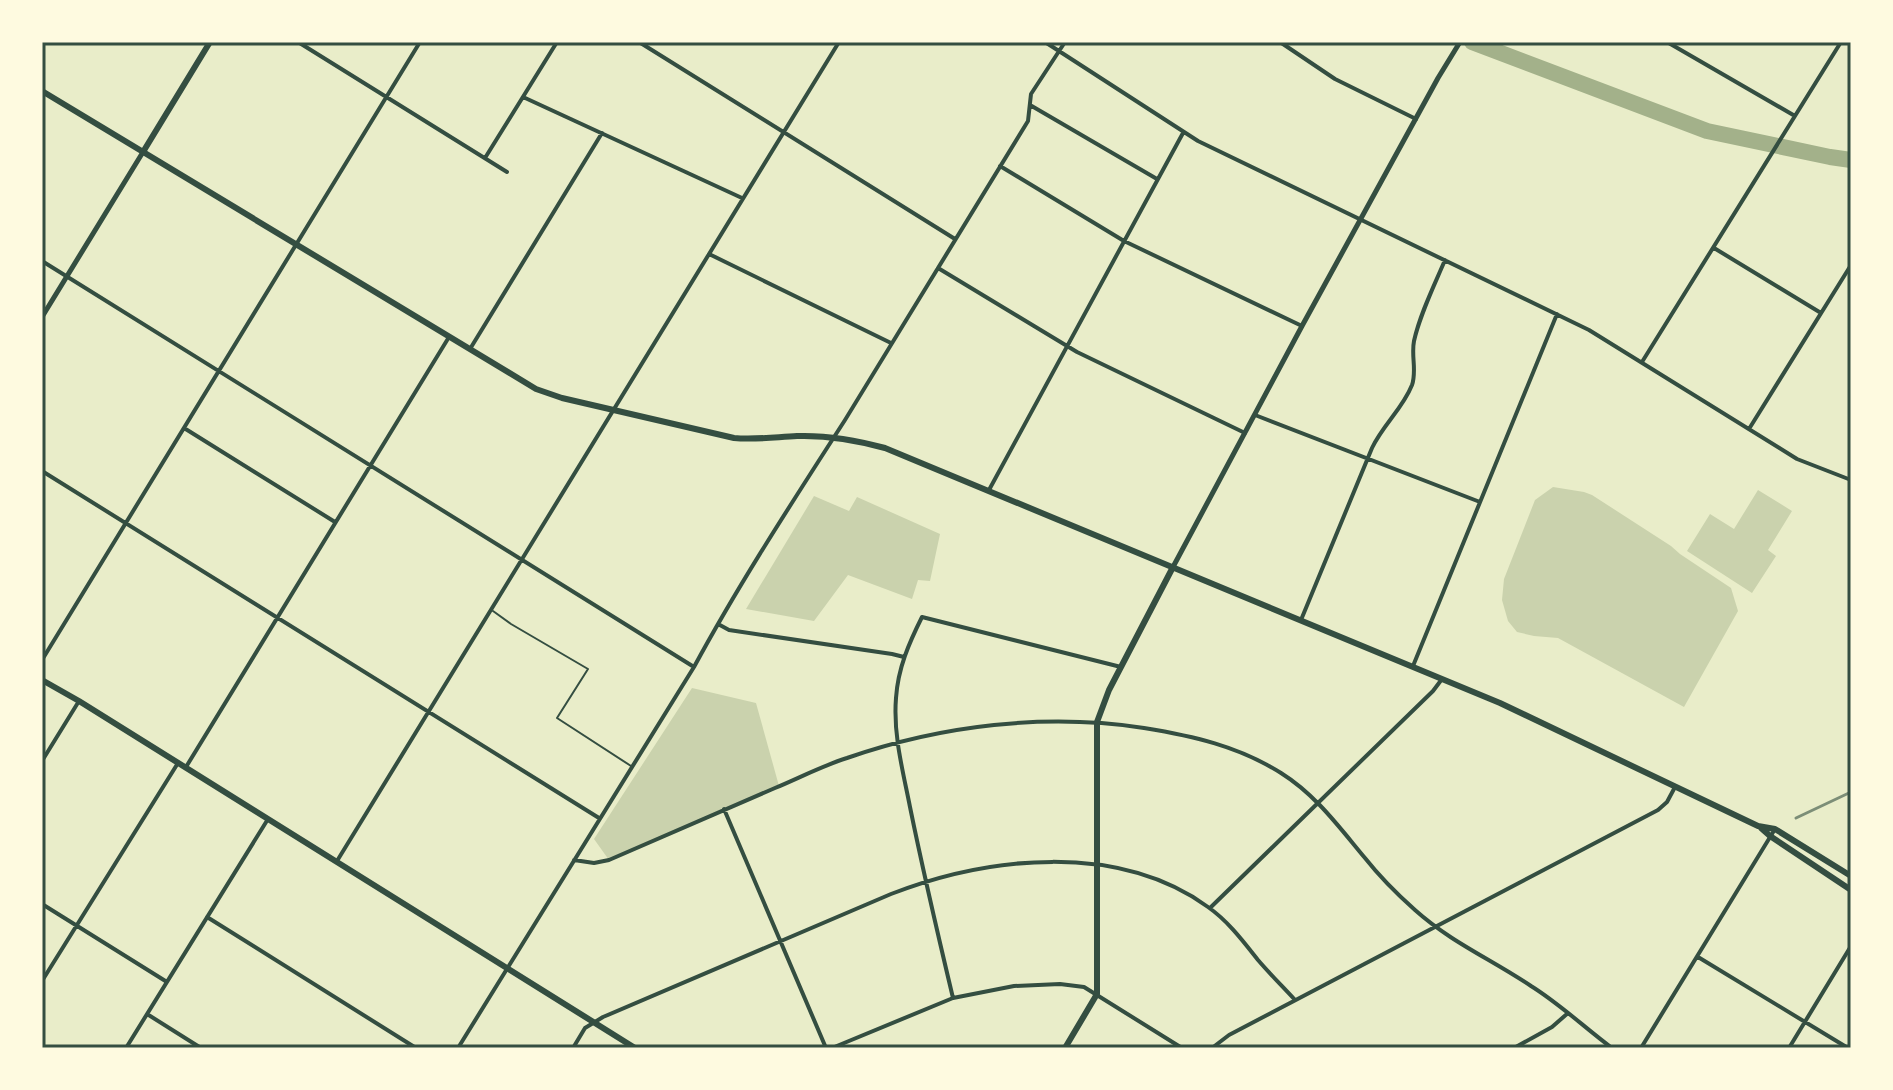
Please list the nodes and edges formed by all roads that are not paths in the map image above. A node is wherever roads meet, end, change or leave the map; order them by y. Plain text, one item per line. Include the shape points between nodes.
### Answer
1 (210, 42) edge
2 (298, 42) edge
3 (420, 42) edge
4 (557, 42) edge
5 (639, 42) edge
6 (839, 42) edge
7 (1045, 42) edge
8 (1065, 42) edge
9 (1280, 42) edge
10 (1667, 42) edge
11 (1841, 42) edge
12 (1459, 43) edge
13 (1058, 52) junction
14 (42, 91) edge
15 (386, 97) junction
16 (523, 97) junction
17 (1030, 105) junction
18 (1795, 116) junction
19 (1416, 119) junction
20 (784, 132) junction
21 (602, 133) junction
22 (1183, 133) junction
23 (143, 152) junction
24 (485, 158) junction
25 (1000, 166) junction
26 (507, 172) dead end
27 (1157, 179) junction
28 (743, 198) junction
29 (1361, 220) junction
30 (955, 239) junction
31 (1124, 241) junction
32 (296, 245) junction
33 (1714, 248) junction
34 (709, 254) junction
35 (1445, 260) junction
36 (42, 261) edge
37 (1851, 265) edge
38 (938, 268) junction
39 (67, 276) junction
40 (1821, 313) junction
41 (1557, 314) junction
42 (42, 317) edge
43 (1302, 326) junction
44 (449, 337) junction
45 (891, 343) junction
46 (1067, 347) junction
47 (470, 349) junction
48 (1642, 362) junction
49 (219, 371) junction
50 (613, 411) junction
51 (1255, 415) junction
52 (184, 428) junction
53 (1749, 429) junction
54 (1245, 433) junction
55 (833, 437) junction
56 (1368, 458) junction
57 (370, 465) junction
58 (42, 471) edge
59 (1851, 480) edge
60 (989, 490) junction
61 (1480, 502) junction
62 (336, 522) junction
63 (126, 523) junction
64 (522, 559) junction
65 (1173, 567) junction
66 (491, 609) junction
67 (277, 618) junction
68 (1301, 620) junction
69 (717, 624) junction
70 (904, 657) junction
71 (42, 660) edge
72 (1413, 666) junction
73 (694, 667) junction
74 (1121, 667) junction
75 (1442, 679) junction
76 (42, 680) edge
77 (79, 701) junction
78 (428, 712) junction
79 (1097, 722) junction
80 (898, 743) junction
81 (42, 761) edge
82 (178, 763) junction
83 (632, 766) junction
84 (186, 767) junction
85 (1675, 787) junction
86 (1318, 803) junction
87 (724, 809) junction
88 (599, 818) junction
89 (268, 819) junction
90 (1758, 826) junction
91 (1775, 829) junction
92 (1770, 836) junction
93 (574, 860) junction
94 (337, 861) junction
95 (1097, 864) junction
96 (1851, 876) edge
97 (925, 882) junction
98 (1851, 890) edge
99 (42, 904) edge
100 (1210, 908) junction
101 (207, 917) junction
102 (77, 926) junction
103 (1435, 927) junction
104 (780, 941) junction
105 (1851, 946) edge
106 (1698, 957) junction
107 (507, 968) junction
108 (42, 981) edge
109 (167, 982) junction
110 (1097, 994) junction
111 (953, 998) junction
112 (1295, 1000) junction
113 (1568, 1013) junction
114 (147, 1014) junction
115 (593, 1022) junction
116 (1805, 1022) junction
117 (126, 1048) edge
118 (201, 1048) edge
119 (416, 1048) edge
120 (458, 1048) edge
121 (573, 1048) edge
122 (635, 1048) edge
123 (829, 1048) edge
124 (1065, 1048) edge
125 (1182, 1048) edge
126 (1212, 1048) edge
127 (1514, 1048) edge
128 (1612, 1048) edge
129 (1641, 1048) edge
130 (1789, 1048) edge
131 (1848, 1048) edge

1 - 23 main road
2 - 15 street
3 - 15 street
4 - 16 street
5 - 20 street
6 - 20 street
7 - 13 street
8 - 13 street
9 - 19 street via 1335,79
10 - 18 street
11 - 18 street
12 - 19 street
13 - 17 street via 1031,94
13 - 22 street
14 - 23 main road
15 - 24 street
15 - 32 street
16 - 21 street
16 - 24 street
17 - 25 street via 1028,121
17 - 27 street
18 - 33 street
19 - 29 street
20 - 28 street
20 - 30 street
21 - 28 street
21 - 47 street
22 - 27 street
22 - 29 street
23 - 32 main road
23 - 39 street
24 - 26 street
25 - 30 street
25 - 31 street
27 - 31 street
28 - 34 street
29 - 35 street
29 - 43 street
30 - 38 street
31 - 43 street
31 - 46 street
32 - 44 main road
32 - 49 street
33 - 40 street
33 - 48 street
34 - 45 street
34 - 50 street
35 - 41 street
35 - 56 street via 1414,340 1411,387
36 - 39 street
37 - 40 street
38 - 45 street
38 - 46 street
39 - 42 street
39 - 49 street
40 - 53 street
41 - 48 street
41 - 61 street
43 - 51 street
44 - 47 main road
44 - 57 street
45 - 55 street
46 - 54 street
46 - 60 street
47 - 50 main road via 545,393
48 - 53 street
49 - 52 street
49 - 57 street
50 - 55 main road via 747,440
50 - 64 street
51 - 54 street
51 - 56 street
52 - 62 street
52 - 63 street
53 - 59 street via 1797,459
54 - 65 street
55 - 60 main road via 885,448
55 - 69 street
56 - 61 street
56 - 68 street
57 - 62 street
57 - 64 street
58 - 63 street
60 - 65 main road
61 - 72 street
62 - 67 street
63 - 67 street
63 - 71 street
64 - 66 street
64 - 73 street
65 - 68 main road
65 - 74 main road
66 - 78 street
66 - 83 lane via 588,669 557,718
67 - 78 street
67 - 84 street
68 - 72 main road
69 - 70 street
69 - 73 street
70 - 74 street via 922,617
70 - 80 street via 896,694
72 - 75 main road
73 - 83 street
74 - 79 main road
75 - 85 main road
75 - 86 street
76 - 77 main road
77 - 81 street
77 - 82 main road
78 - 88 street
78 - 94 street
79 - 80 street via 988,725
79 - 86 street via 1230,747 1283,774
79 - 95 main road
80 - 87 street via 824,766
80 - 97 street
82 - 84 main road
82 - 102 street
83 - 88 street
84 - 89 main road
85 - 90 main road
85 - 103 street via 1658,810
86 - 100 street
86 - 103 street via 1390,888
87 - 93 street via 609,860
87 - 104 street
88 - 93 street
89 - 94 main road
89 - 101 street
90 - 91 main road
90 - 92 main road
91 - 92 street
91 - 96 main road
92 - 98 main road
92 - 106 street
93 - 107 street
94 - 107 main road
95 - 97 street via 1002,866
95 - 100 street via 1162,880
95 - 110 main road
97 - 104 street
97 - 111 street
99 - 102 street
100 - 112 street
101 - 109 street
101 - 119 street
102 - 108 street
102 - 109 street
103 - 112 street
103 - 113 street
104 - 115 street
104 - 123 street
105 - 116 street
106 - 116 street
106 - 129 street
107 - 115 main road
107 - 120 street
109 - 114 street
110 - 111 street via 1075,984 1049,984
110 - 124 main road
110 - 125 street
111 - 123 street
112 - 126 street
113 - 127 street
113 - 128 street
114 - 117 street
114 - 118 street
115 - 121 street
115 - 122 main road
116 - 130 street
116 - 131 street

